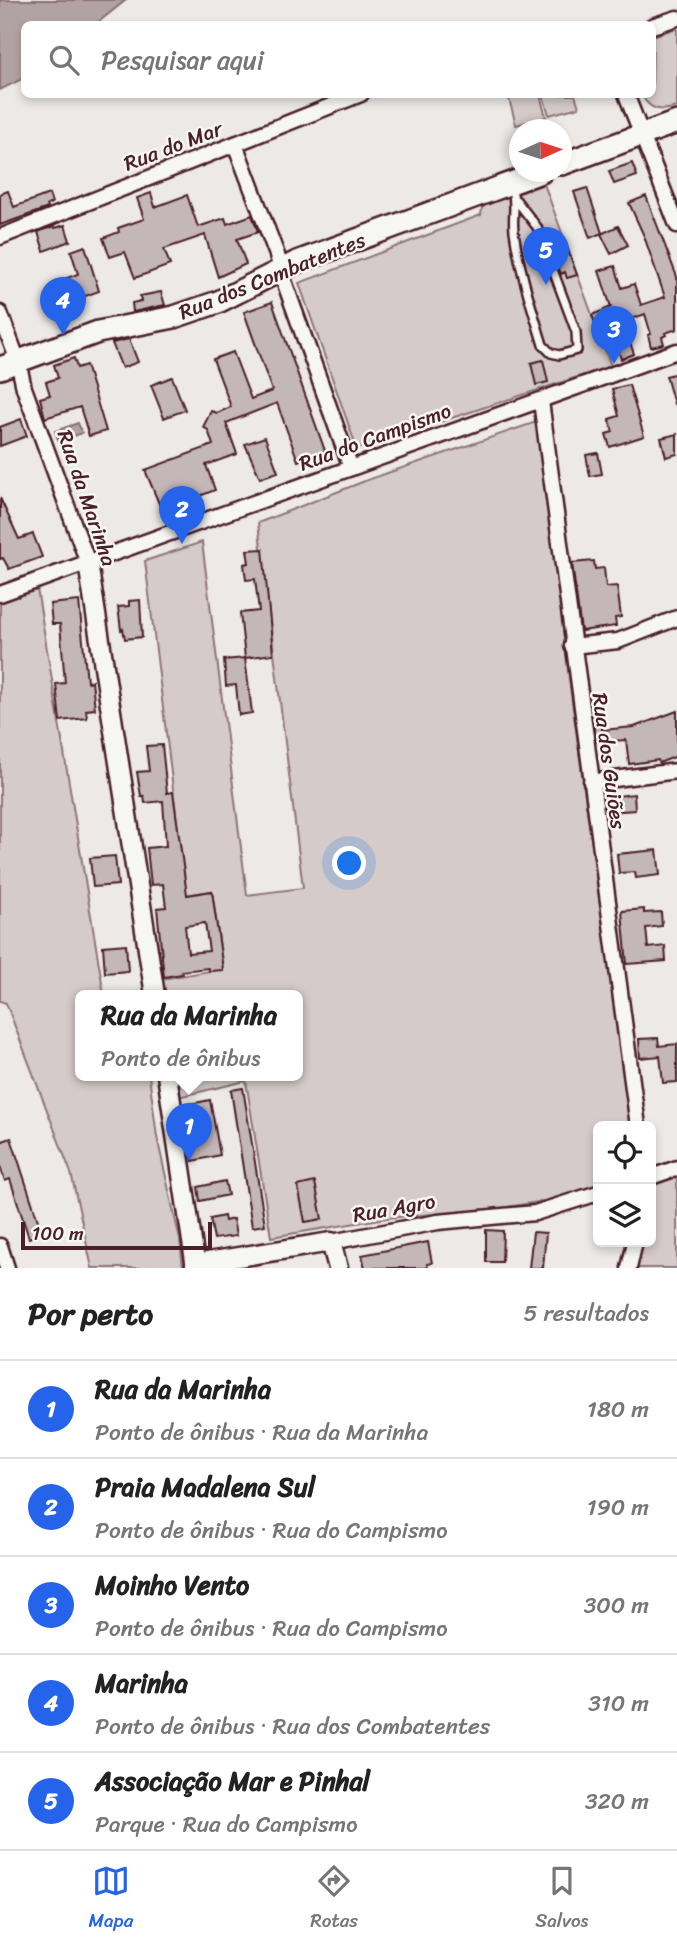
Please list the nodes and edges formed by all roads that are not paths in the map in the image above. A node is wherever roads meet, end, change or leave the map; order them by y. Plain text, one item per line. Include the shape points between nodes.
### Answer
1 (677, 18) edge
2 (656, 25) edge
3 (350, 98) edge
4 (628, 98) edge
5 (677, 122) edge
6 (643, 133) junction
7 (235, 144) junction
8 (572, 160) edge
9 (527, 182) edge
10 (513, 192) junction
11 (677, 225) edge
12 (0, 237) edge
13 (281, 270) junction
14 (0, 313) edge
15 (677, 351) edge
16 (9, 365) edge
17 (541, 401) junction
18 (351, 468) junction
19 (88, 563) junction
20 (0, 593) edge
21 (677, 618) edge
22 (572, 646) junction
23 (677, 771) edge
24 (591, 782) junction
25 (154, 990) edge
26 (168, 1081) edge
27 (637, 1121) edge
28 (677, 1168) edge
29 (656, 1175) edge
30 (593, 1195) edge
31 (331, 1241) junction
32 (0, 1246) edge
33 (634, 1247) edge
34 (196, 1266) edge
35 (7, 1268) edge
36 (338, 1268) edge
37 (629, 1268) edge

1 - 2 street
3 - 7 street, Rua do Mar
4 - 6 street
5 - 6 main road
6 - 8 main road
6 - 11 street
7 - 12 street, Rua do Mar
7 - 13 street
9 - 10 main road, Rua dos Combatentes
10 - 10 lane via 517,247 543,345 551,353 568,354 577,350 576,332 537,227
10 - 13 main road, Rua dos Combatentes
13 - 16 main road, Rua dos Combatentes via 218,302 174,317 98,332
13 - 18 street
14 - 16 street, Rua da Marinha
15 - 17 street, Rua do Campismo
16 - 19 street, Rua da Marinha via 20,375
17 - 18 street, Rua do Campismo
17 - 22 street, Rua dos Guiões
18 - 19 street, Rua do Campismo
19 - 20 street, Rua do Campismo
19 - 25 street, Rua da Marinha
21 - 22 street via 618,641
22 - 24 street, Rua dos Guiões
23 - 24 street
24 - 27 street, Rua dos Guiões
26 - 34 street
28 - 29 street
30 - 31 street, Rua Agro via 536,1213 438,1222
31 - 34 street, Rua Agro
31 - 36 street
32 - 35 street
33 - 37 street

